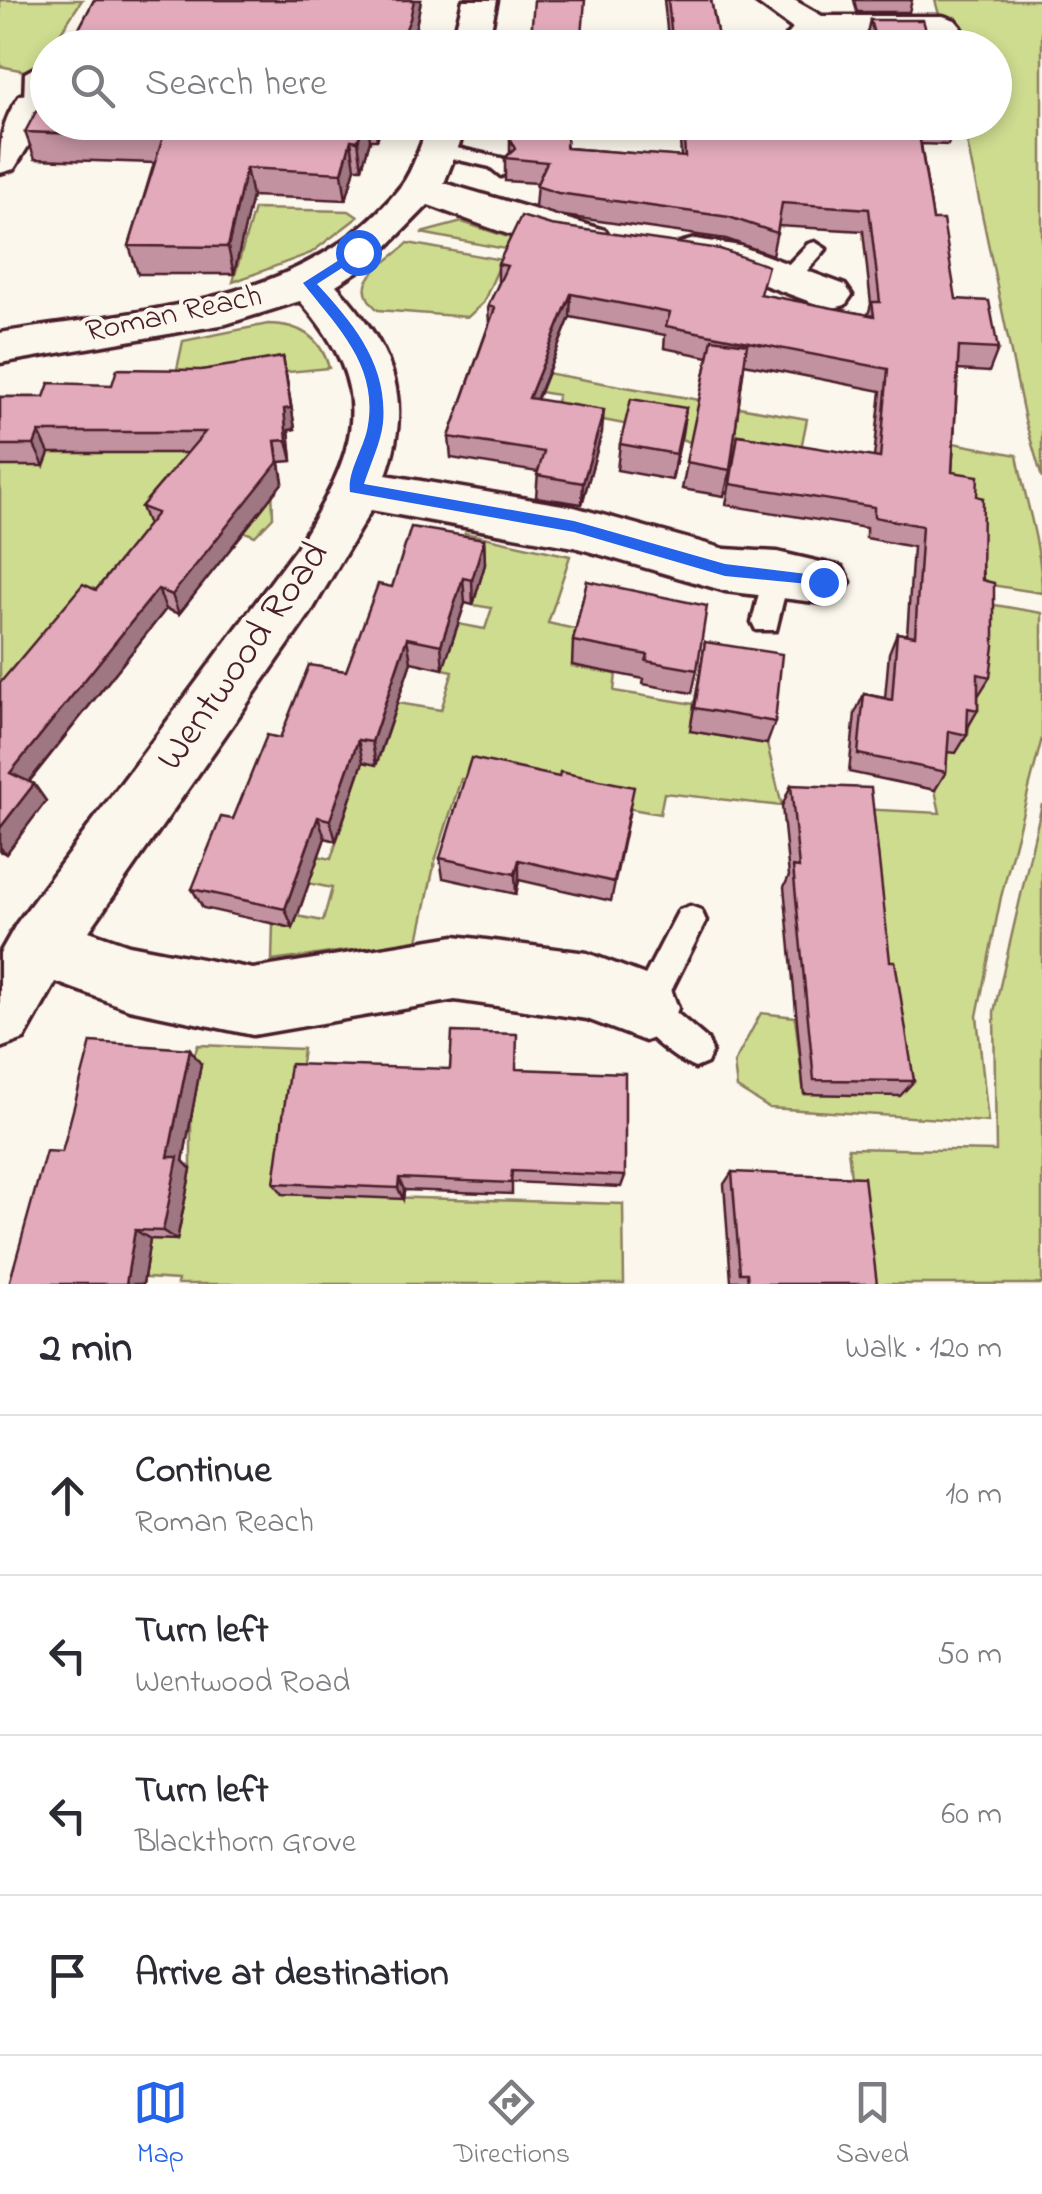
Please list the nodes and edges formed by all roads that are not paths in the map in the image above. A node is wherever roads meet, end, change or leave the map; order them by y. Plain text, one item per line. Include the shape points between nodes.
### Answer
1 (480, 0) edge
2 (770, 0) edge
3 (943, 27) dead end
4 (473, 30) edge
5 (798, 30) edge
6 (902, 30) edge
7 (30, 107) edge
8 (442, 140) edge
9 (450, 140) edge
10 (0, 160) edge
11 (502, 170) edge
12 (421, 189) junction
13 (309, 283) junction
14 (830, 294) dead end
15 (0, 348) edge
16 (356, 488) junction
17 (800, 577) joint
18 (766, 622) dead end
19 (690, 921) dead end
20 (40, 944) junction
21 (645, 1008) junction
22 (0, 1015) edge
23 (695, 1051) dead end

1 - 4 street
2 - 5 street
3 - 6 street
7 - 10 street
8 - 12 street, Roman Reach
9 - 11 lane
12 - 13 street, Roman Reach via 358,252
12 - 14 street via 551,232 801,264
13 - 15 street, Roman Reach via 226,309
13 - 16 street, Wentwood Road via 355,335 371,368 376,424
16 - 17 street via 574,526 725,570
16 - 20 street, Wentwood Road via 307,576
17 - 18 lane
19 - 21 lane
20 - 21 street via 129,977 253,1002 454,968 587,986
20 - 22 street, Wentwood Road
21 - 23 lane

